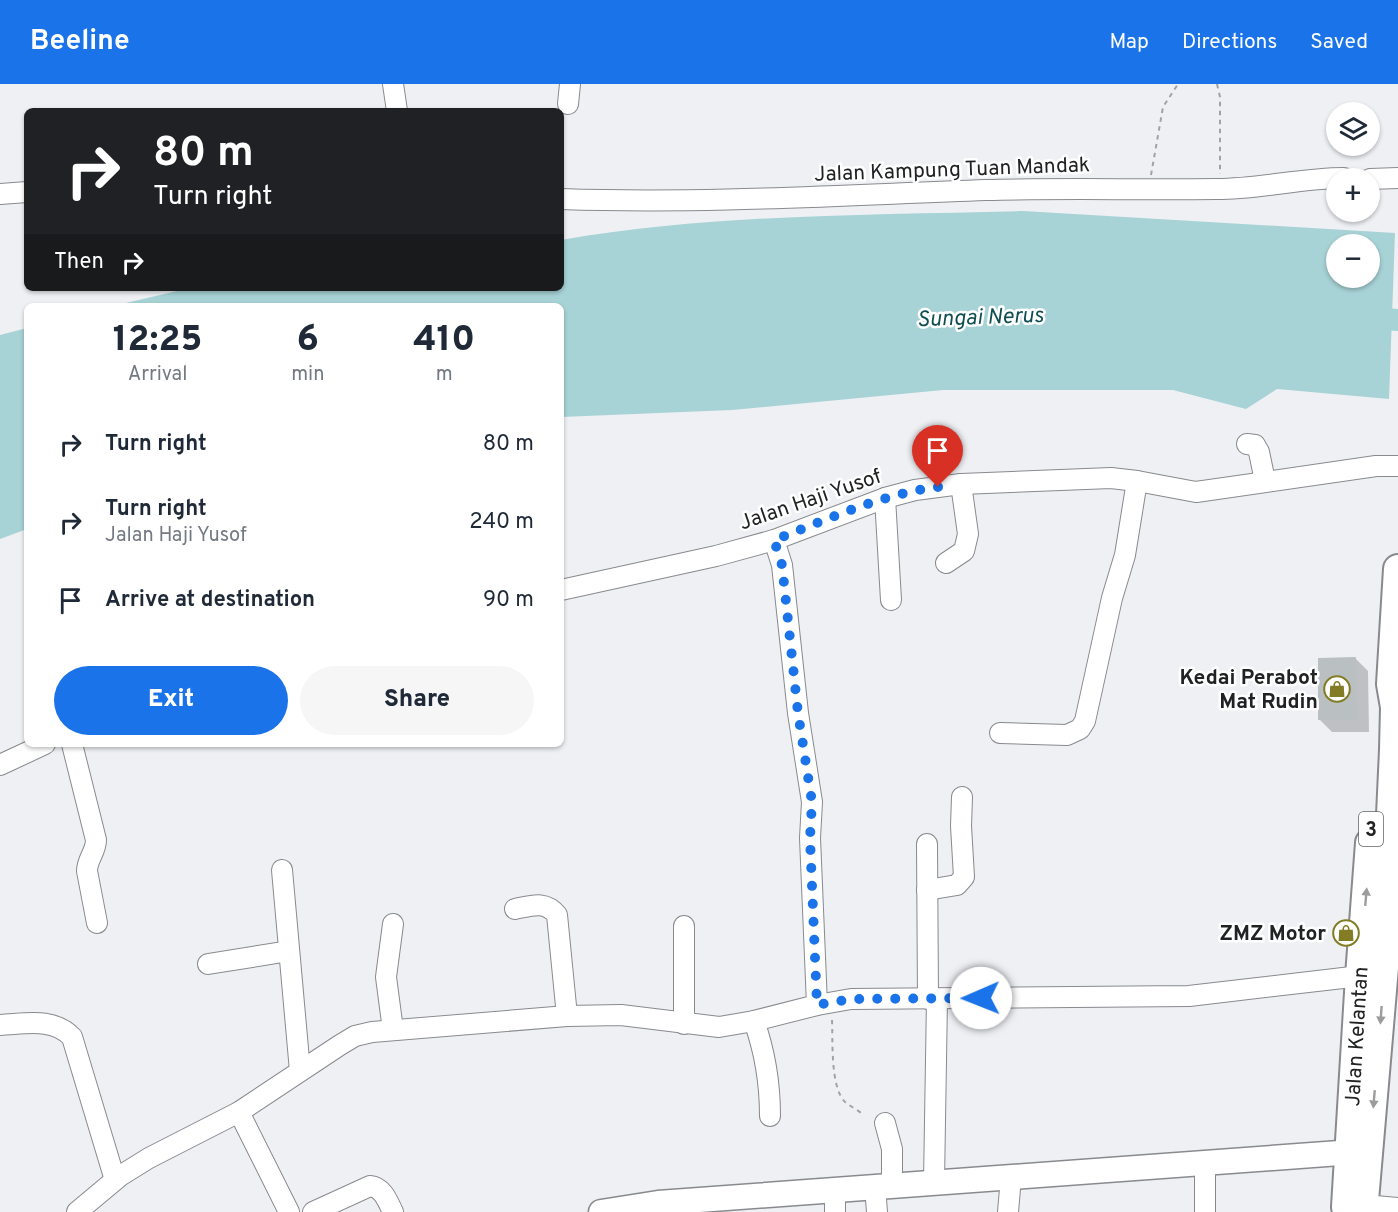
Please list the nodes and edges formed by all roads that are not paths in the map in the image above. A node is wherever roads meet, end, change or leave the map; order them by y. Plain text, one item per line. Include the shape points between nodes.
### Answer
1 (393, 84) edge
2 (570, 84) edge
3 (568, 104) dead end
4 (397, 108) edge
5 (1398, 178) edge
6 (1326, 179) edge
7 (1380, 179) edge
8 (24, 192) edge
9 (0, 194) edge
10 (564, 199) edge
11 (1247, 444) dead end
12 (1398, 466) edge
13 (1137, 481) junction
14 (1265, 481) junction
15 (960, 484) junction
16 (885, 498) junction
17 (774, 540) junction
18 (946, 563) dead end
19 (1398, 569) edge
20 (564, 589) edge
21 (891, 600) dead end
22 (1000, 733) dead end
23 (39, 747) edge
24 (73, 747) edge
25 (0, 765) edge
26 (962, 797) dead end
27 (927, 844) dead end
28 (282, 870) dead end
29 (927, 890) junction
30 (515, 909) dead end
31 (97, 923) dead end
32 (393, 924) dead end
33 (684, 927) dead end
34 (289, 951) junction
35 (208, 964) dead end
36 (1384, 975) edge
37 (932, 999) junction
38 (824, 1003) junction
39 (567, 1016) junction
40 (754, 1021) junction
41 (684, 1024) junction
42 (0, 1025) edge
43 (393, 1030) junction
44 (300, 1071) junction
45 (239, 1112) junction
46 (770, 1116) dead end
47 (885, 1123) dead end
48 (1359, 1151) junction
49 (1205, 1162) junction
50 (1011, 1177) junction
51 (115, 1180) junction
52 (934, 1182) junction
53 (883, 1186) junction
54 (835, 1201) edge
55 (1398, 1208) edge
56 (1358, 1210) edge
57 (77, 1212) edge
58 (289, 1212) edge
59 (313, 1212) edge
60 (393, 1212) edge
61 (601, 1212) edge
62 (876, 1212) edge
63 (1008, 1212) edge
64 (1204, 1212) edge

1 - 4 street
2 - 3 street
5 - 7 street
6 - 10 street, Jalan Kampung Tuan Mandak via 1220,189 986,190 680,201
8 - 9 street
11 - 14 street via 1255,445 1259,452
12 - 14 street, Jalan Haji Yusof
13 - 14 street, Jalan Haji Yusof via 1196,492
13 - 15 street, Jalan Haji Yusof via 1110,478
13 - 22 street via 1125,555 1080,729 1067,735
15 - 16 street, Jalan Haji Yusof
15 - 18 street via 968,534 964,551
16 - 17 street, Jalan Haji Yusof
16 - 21 street
17 - 20 street, Jalan Haji Yusof
17 - 38 street via 782,565 812,802 810,838
19 - 36 highway, Jalan Kelantan / 3 via 1391,684 1382,707
23 - 25 street
24 - 31 street via 96,840 87,870
26 - 29 street via 964,877 957,885
27 - 29 street
28 - 34 street
29 - 37 street
30 - 39 street via 544,905 557,915
32 - 43 street via 387,977
33 - 41 street
34 - 35 street
34 - 44 street
36 - 37 street via 1189,996
36 - 48 highway, Jalan Kelantan / 3
37 - 38 street
37 - 52 street
38 - 40 street
39 - 41 street via 621,1014
39 - 43 street
40 - 41 street via 719,1027
40 - 46 street via 764,1050
42 - 51 street via 57,1025 72,1037
43 - 44 street via 355,1036
44 - 45 street
45 - 51 street
45 - 58 street
47 - 53 street via 892,1149
48 - 49 main road
48 - 56 highway, Jalan Kelantan / 3
49 - 50 main road
49 - 64 street
50 - 52 main road
50 - 63 street
51 - 57 street
52 - 53 main road
53 - 54 main road
53 - 62 street
54 - 61 main road via 658,1203
55 - 56 street
59 - 60 street via 375,1186

